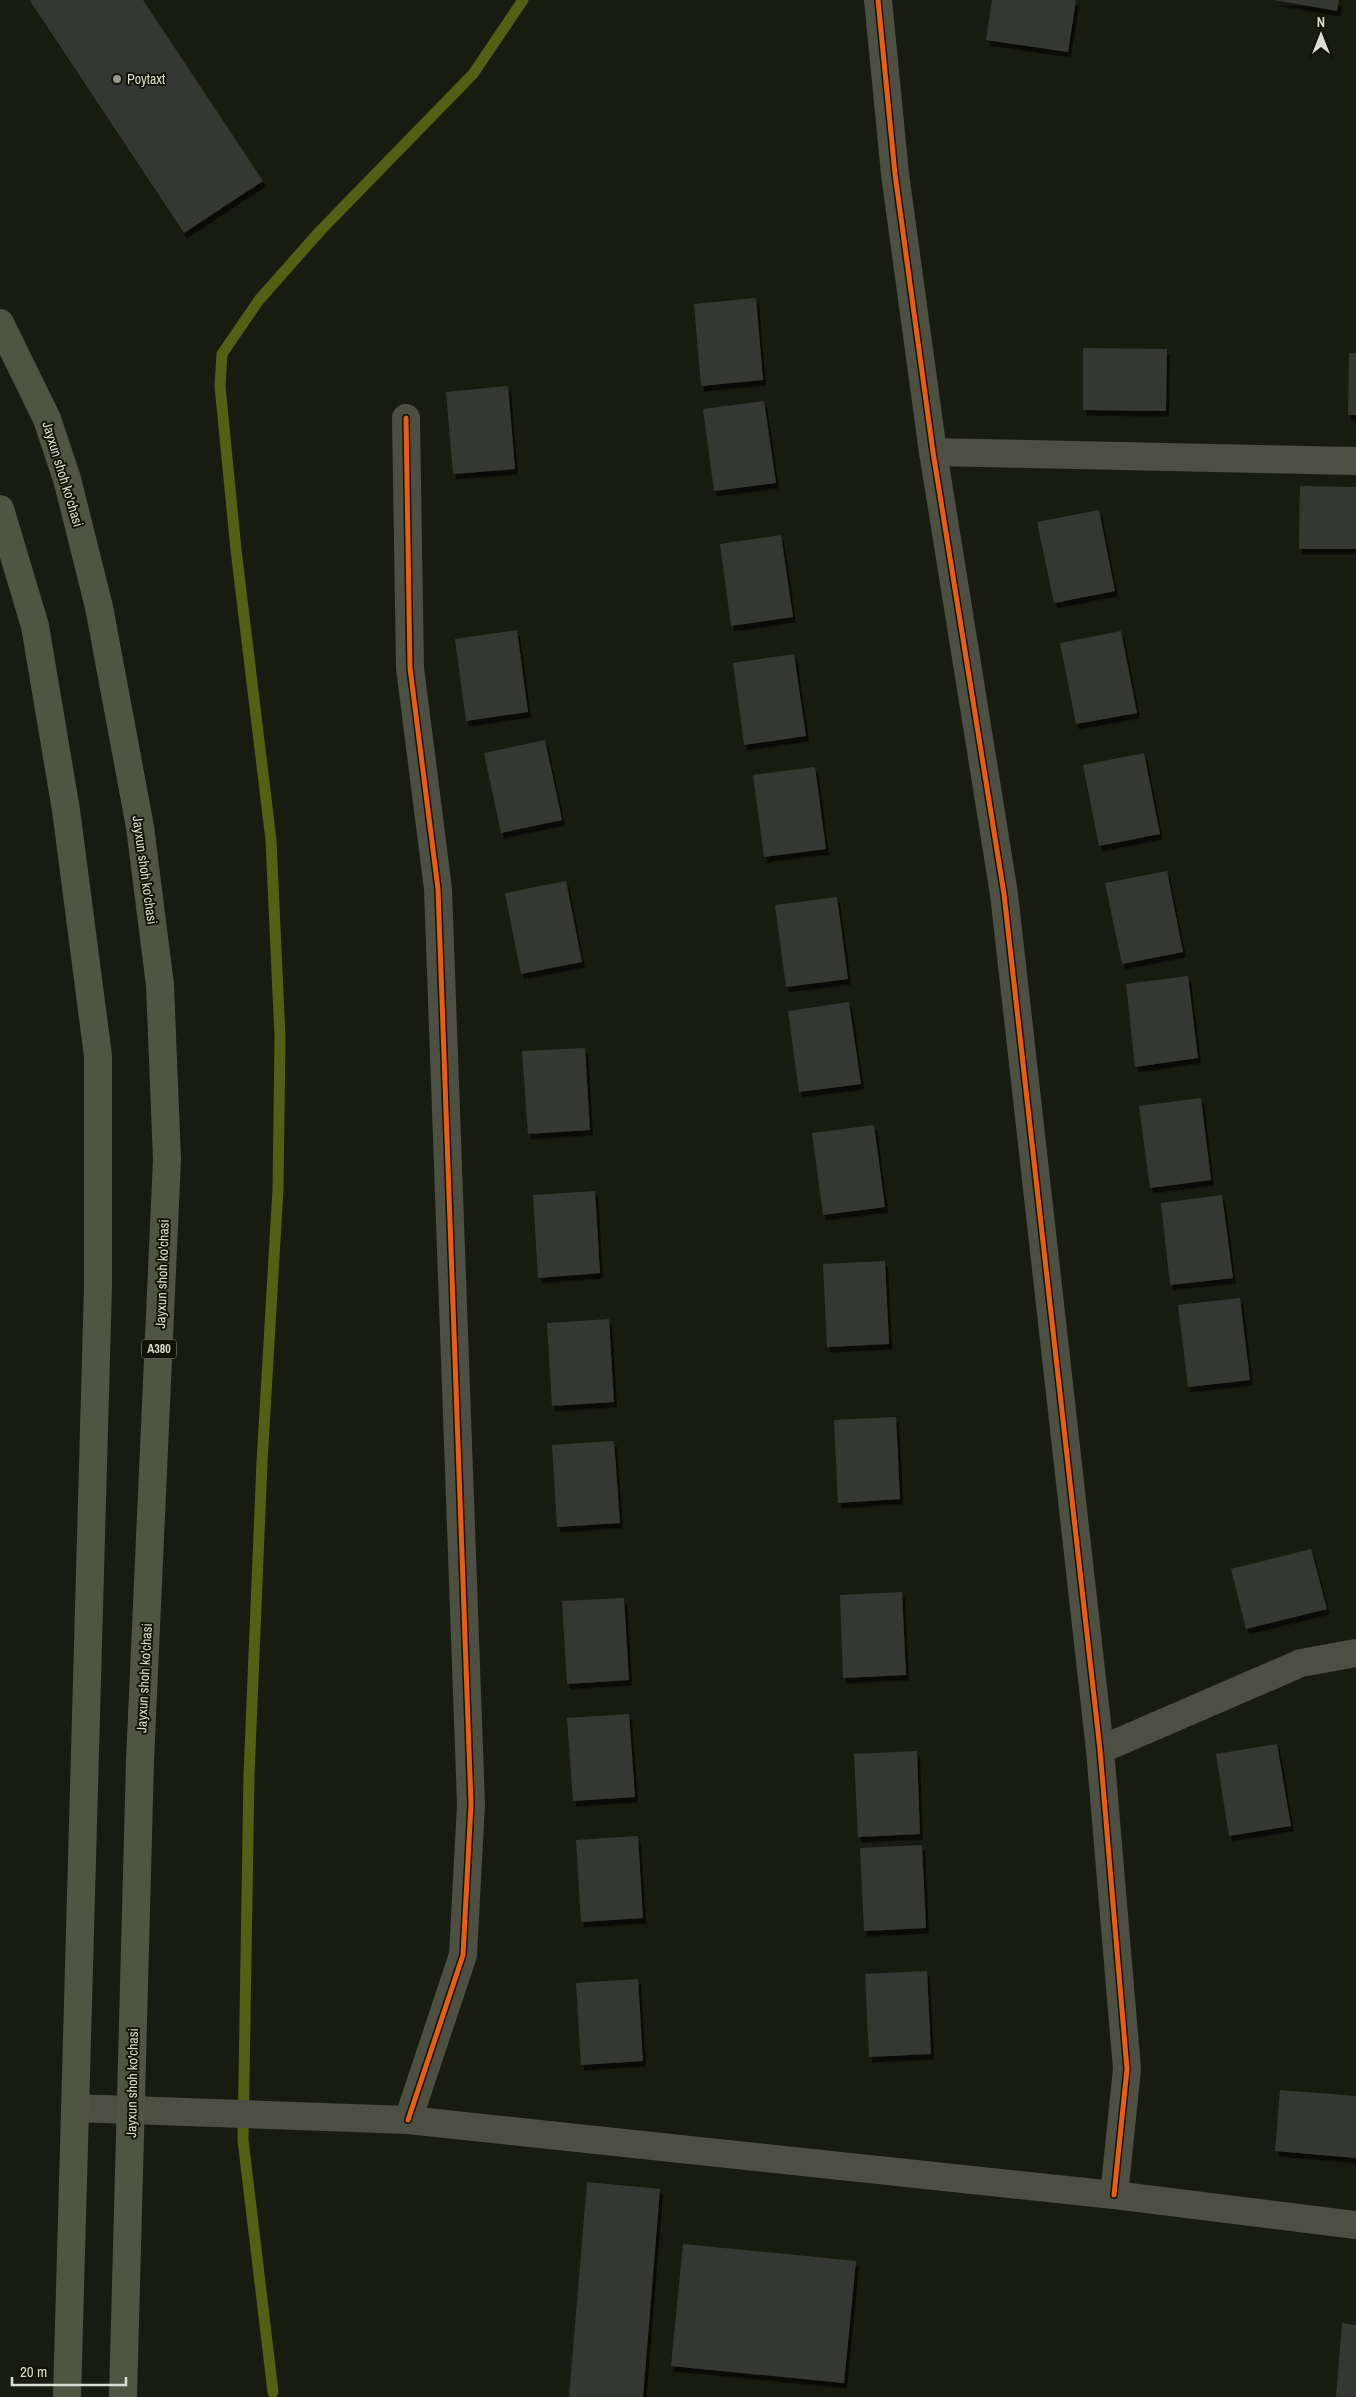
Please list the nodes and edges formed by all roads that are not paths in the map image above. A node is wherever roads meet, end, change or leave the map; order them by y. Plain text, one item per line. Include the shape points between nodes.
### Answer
1 (878, 0) edge
2 (0, 323) edge
3 (406, 418) dead end
4 (933, 452) junction
5 (1356, 461) edge
6 (0, 509) edge
7 (1356, 1653) edge
8 (1100, 1750) junction
9 (75, 2108) junction
10 (132, 2110) junction
11 (408, 2120) junction
12 (1114, 2195) junction
13 (1356, 2226) edge
14 (68, 2397) edge
15 (123, 2397) edge

1 - 4 street via 895,174
2 - 10 highway, Jayxun shoh ko'chasi / A380 via 47,419 67,479 99,607 140,826 160,985 167,1158 140,1762
3 - 11 street via 410,668 438,889 471,1804 463,1955
4 - 5 street
4 - 8 street via 1004,894
6 - 9 highway via 35,626 66,810 98,1056 98,1286
7 - 8 street via 1301,1663
8 - 12 street via 1127,2069
9 - 10 street
9 - 14 highway
10 - 11 street
10 - 15 highway, Jayxun shoh ko'chasi / A380
11 - 12 street
12 - 13 street

